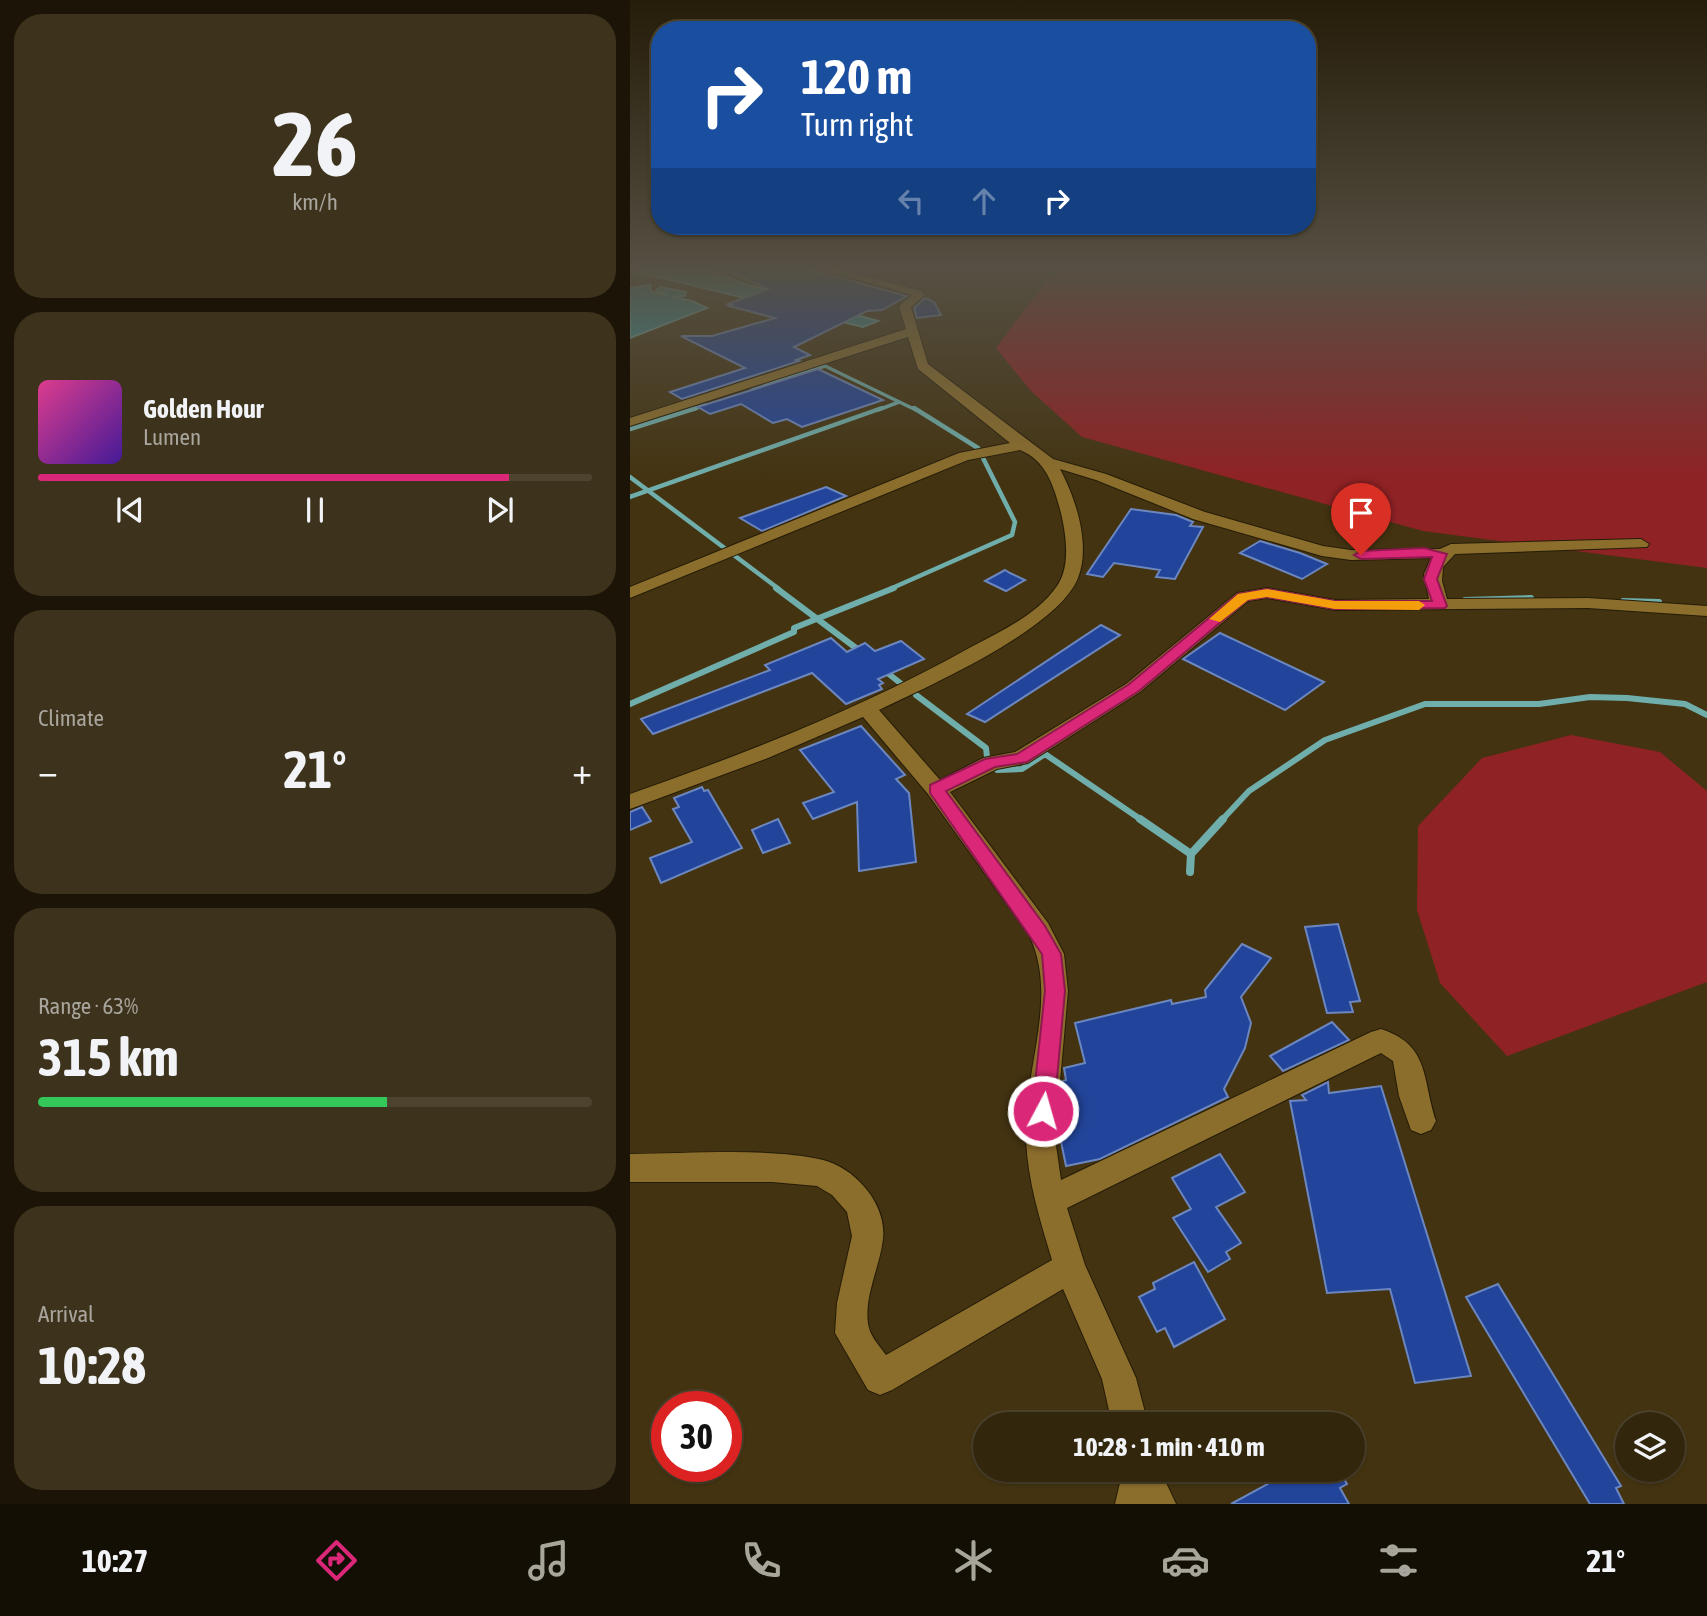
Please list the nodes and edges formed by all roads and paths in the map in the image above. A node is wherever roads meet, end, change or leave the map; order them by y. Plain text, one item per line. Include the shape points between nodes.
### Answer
1 (888, 339) edge
2 (913, 339) edge
3 (630, 422) edge
4 (1021, 446) junction
5 (1050, 463) junction
6 (1641, 544) dead end
7 (1441, 554) junction
8 (630, 593) edge
9 (1440, 606) junction
10 (1707, 611) edge
11 (868, 709) junction
12 (936, 789) junction
13 (630, 802) edge
14 (1421, 1121) dead end
15 (630, 1168) edge
16 (1048, 1201) junction
17 (1070, 1267) junction
18 (1127, 1412) edge

1 - 3 street
2 - 4 street via 922,366
4 - 5 street via 1035,450
4 - 8 street via 981,452
5 - 7 street via 1322,551 1346,556
5 - 11 street via 1069,515 1073,571 1065,587 1028,622
6 - 7 street via 1475,547
7 - 9 street via 1430,579
9 - 10 street via 1588,603
9 - 12 street via 1335,605 1267,593 1243,597 1133,688 1044,744 1021,758 991,763
11 - 12 street
11 - 13 street via 778,749
12 - 16 street via 1039,930 1051,954 1055,991 1040,1139
14 - 16 street via 1410,1086 1410,1061 1402,1049 1381,1040
15 - 17 street via 822,1172 842,1185 861,1206 868,1236 853,1303 852,1333 880,1378
16 - 17 street
17 - 18 street via 1119,1378

